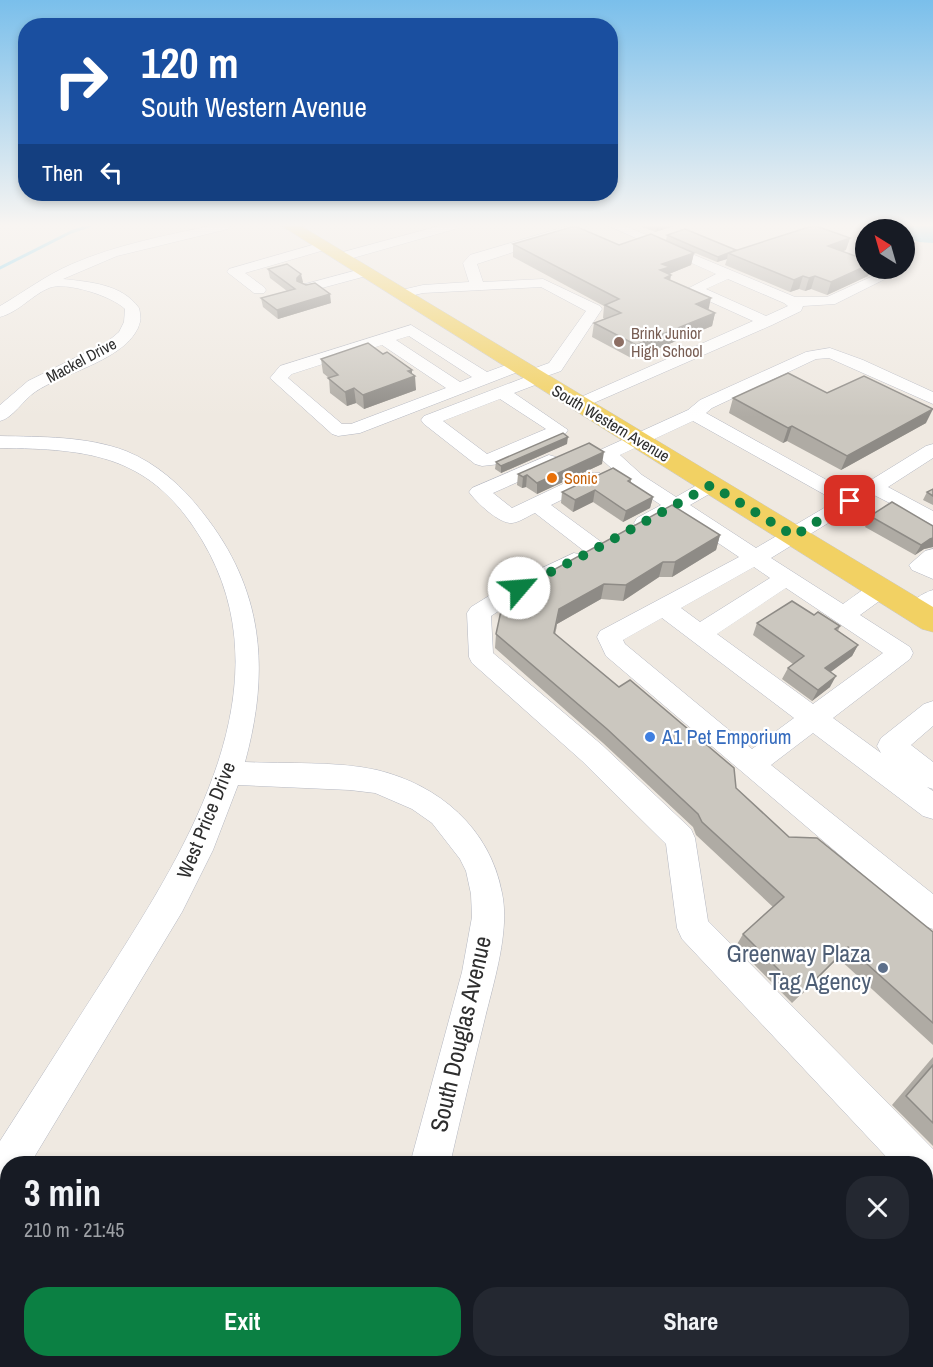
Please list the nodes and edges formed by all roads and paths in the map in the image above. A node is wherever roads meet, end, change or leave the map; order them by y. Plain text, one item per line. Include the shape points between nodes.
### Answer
1 (36, 290) edge
2 (98, 290) edge
3 (395, 290) edge
4 (420, 290) edge
5 (557, 290) edge
6 (696, 290) edge
7 (764, 290) edge
8 (854, 290) edge
9 (402, 294) junction
10 (792, 302) junction
11 (0, 312) edge
12 (442, 320) junction
13 (767, 322) junction
14 (411, 330) junction
15 (384, 339) junction
16 (529, 373) junction
17 (485, 378) junction
18 (458, 388) junction
19 (501, 392) junction
20 (933, 399) edge
21 (580, 404) junction
22 (694, 414) junction
23 (0, 416) edge
24 (639, 441) junction
25 (0, 442) edge
26 (933, 451) edge
27 (568, 453) edge
28 (605, 455) junction
29 (912, 463) junction
30 (933, 474) edge
31 (711, 485) junction
32 (873, 487) junction
33 (850, 501) junction
34 (537, 504) junction
35 (675, 506) junction
36 (933, 519) edge
37 (794, 536) junction
38 (596, 549) junction
39 (756, 556) junction
40 (933, 556) edge
41 (933, 572) edge
42 (787, 577) junction
43 (881, 589) junction
44 (663, 607) junction
45 (928, 610) edge
46 (844, 615) junction
47 (699, 634) junction
48 (933, 711) edge
49 (813, 720) junction
50 (751, 765) junction
51 (228, 773) junction
52 (933, 777) edge
53 (933, 807) edge
54 (933, 914) edge
55 (13, 1156) edge
56 (432, 1156) edge
57 (912, 1156) edge

1 - 11 street
2 - 23 street, Mackel Drive via 123,298 132,308 132,326 106,350 27,389
3 - 9 main road, South Western Avenue
4 - 9 street
5 - 16 street via 595,309 555,367
6 - 13 street
7 - 10 street
8 - 10 street via 830,301
9 - 12 main road, South Western Avenue
10 - 13 street via 796,308
12 - 14 street
12 - 16 main road, South Western Avenue
13 - 21 street
14 - 15 street
14 - 17 street
15 - 18 street
15 - 18 street via 286,370 278,378 338,430 354,429
16 - 17 street
16 - 19 street
16 - 21 main road, South Western Avenue
17 - 18 street
19 - 19 street via 460,408 429,420 482,460 493,460 559,430
20 - 22 street via 830,353 812,355
21 - 24 main road, South Western Avenue
22 - 24 street
22 - 33 street
24 - 28 street
24 - 31 main road, South Western Avenue
25 - 51 street, West Price Drive via 75,445 126,456 160,478 217,546 237,596 247,661 246,695
26 - 29 street
27 - 34 street via 479,492 510,517
28 - 34 street
28 - 35 street
29 - 30 street
29 - 32 street
31 - 35 street
31 - 37 main road, South Western Avenue
32 - 33 street
32 - 36 street
33 - 37 street
34 - 38 street
35 - 38 street
35 - 39 street
37 - 39 street
37 - 43 main road, South Western Avenue
38 - 57 street via 479,613 481,657 592,753 680,838 693,928
39 - 42 street
39 - 44 street
40 - 41 street via 920,565
42 - 46 street
42 - 47 street
43 - 45 main road, South Western Avenue
43 - 46 street
44 - 47 street
44 - 50 street via 609,637 615,650
46 - 49 street via 901,653
47 - 49 street
48 - 52 street via 891,746
49 - 50 street
49 - 53 street
50 - 54 street
51 - 55 street, West Price Drive via 189,869
51 - 56 street, South Douglas Avenue via 377,782 422,800 442,814 471,850 487,894 488,917 479,972

